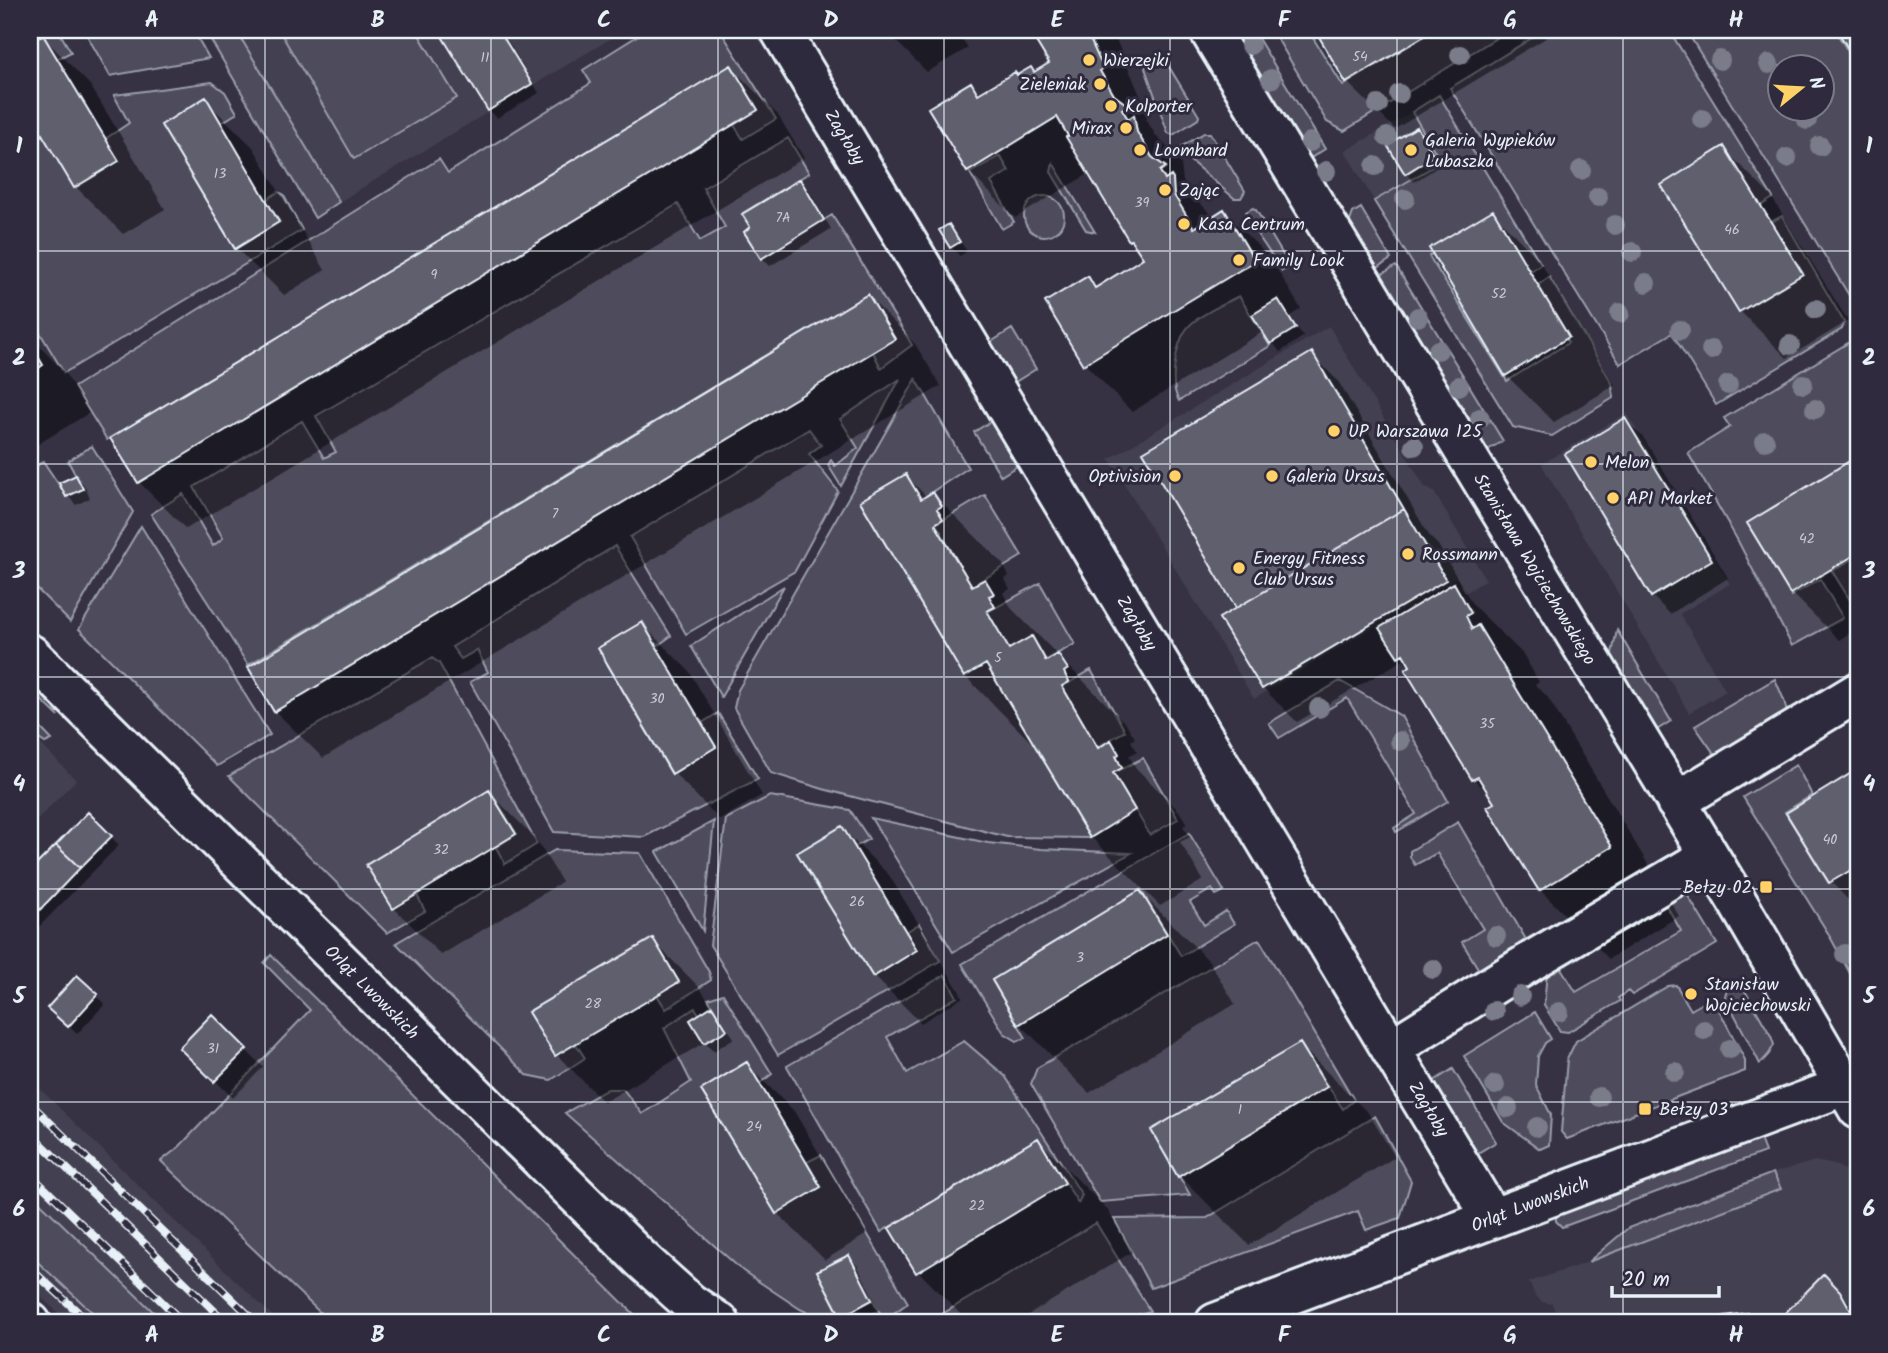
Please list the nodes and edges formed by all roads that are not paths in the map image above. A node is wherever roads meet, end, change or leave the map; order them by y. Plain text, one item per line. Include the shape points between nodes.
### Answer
1 (780, 30) edge
2 (1209, 30) edge
3 (30, 654) edge
4 (1858, 692) edge
5 (1676, 802) junction
6 (1709, 856) junction
7 (1392, 1048) junction
8 (1851, 1096) edge
9 (1492, 1217) junction
10 (720, 1323) edge
11 (1215, 1323) edge

1 - 7 street, Zagłoby
2 - 5 street, Stanisława Wojciechowskiego
3 - 10 street, Orląt Lwowskich via 641,1259
4 - 5 street
5 - 6 street, Stanisława Wojciechowskiego
6 - 7 street
6 - 8 street, Stanisława Wojciechowskiego
7 - 9 street, Zagłoby
8 - 9 street, Orląt Lwowskich via 1791,1106
9 - 11 street, Orląt Lwowskich

